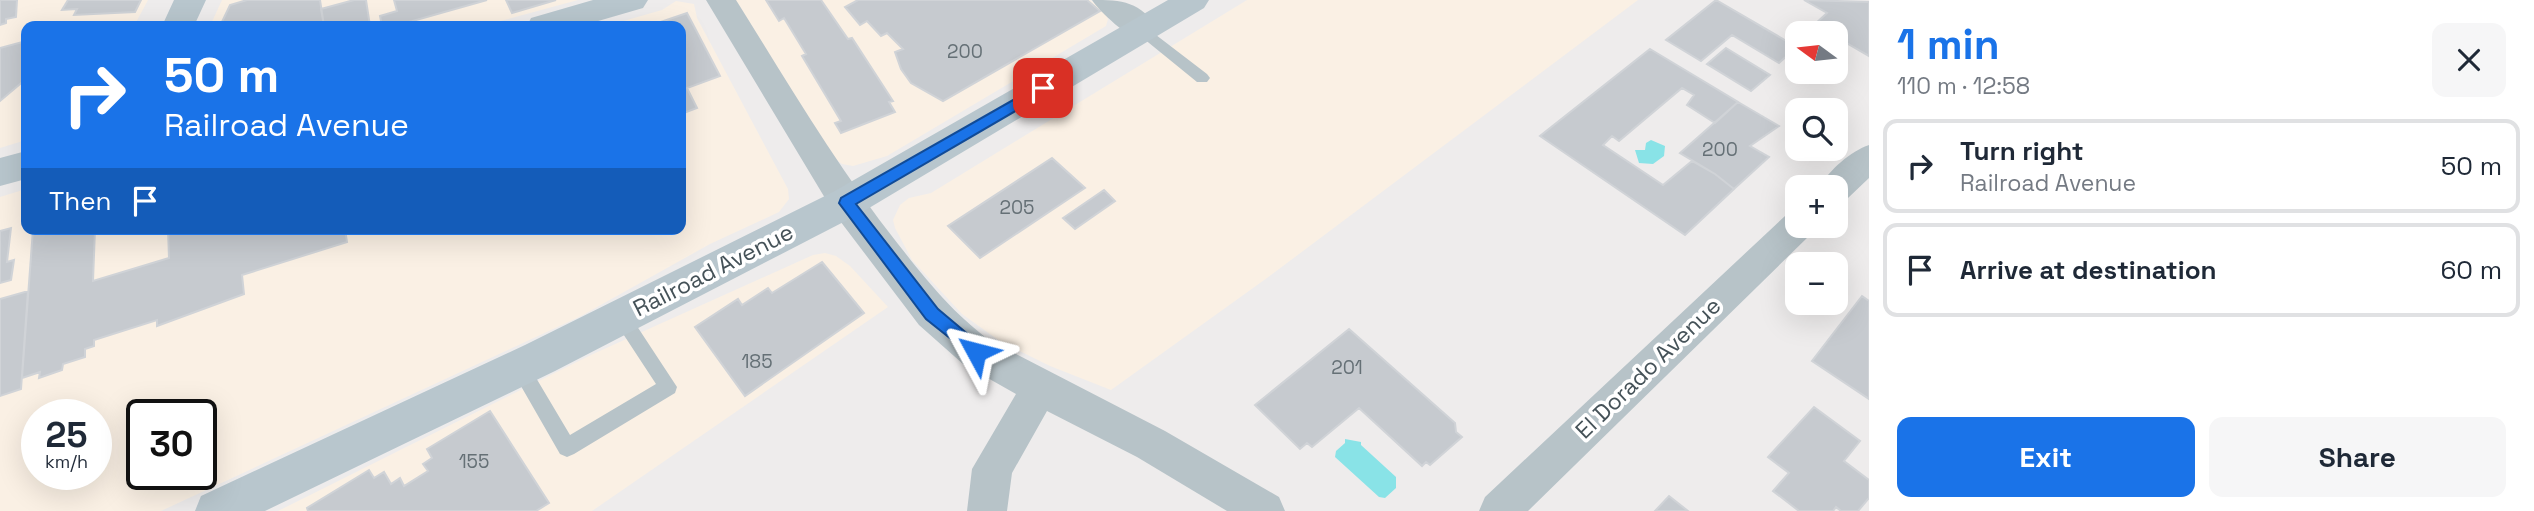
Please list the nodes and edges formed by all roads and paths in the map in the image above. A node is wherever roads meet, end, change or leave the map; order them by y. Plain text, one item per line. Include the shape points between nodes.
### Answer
1 (190, 0) edge
2 (632, 0) edge
3 (721, 0) edge
4 (1107, 0) edge
5 (1193, 0) edge
6 (180, 21) edge
7 (560, 21) edge
8 (1143, 30) junction
9 (1202, 78) dead end
10 (1869, 158) edge
11 (21, 166) edge
12 (0, 172) edge
13 (1848, 178) edge
14 (846, 203) junction
15 (1785, 237) edge
16 (621, 317) junction
17 (519, 367) junction
18 (1040, 388) junction
19 (225, 509) edge
20 (987, 511) edge
21 (1265, 511) edge
22 (1499, 511) edge

1 - 6 main road
2 - 7 main road
3 - 14 street
4 - 8 street
5 - 8 main road, Railroad Avenue
8 - 9 lane
8 - 14 main road, Railroad Avenue
10 - 13 street
11 - 12 main road
14 - 16 main road, Railroad Avenue
14 - 18 street via 951,333
15 - 22 street, El Dorado Avenue
16 - 17 main road, Railroad Avenue
16 - 17 lane via 668,387 567,449
17 - 19 main road, Railroad Avenue
18 - 20 street via 992,469
18 - 21 street via 1152,444

